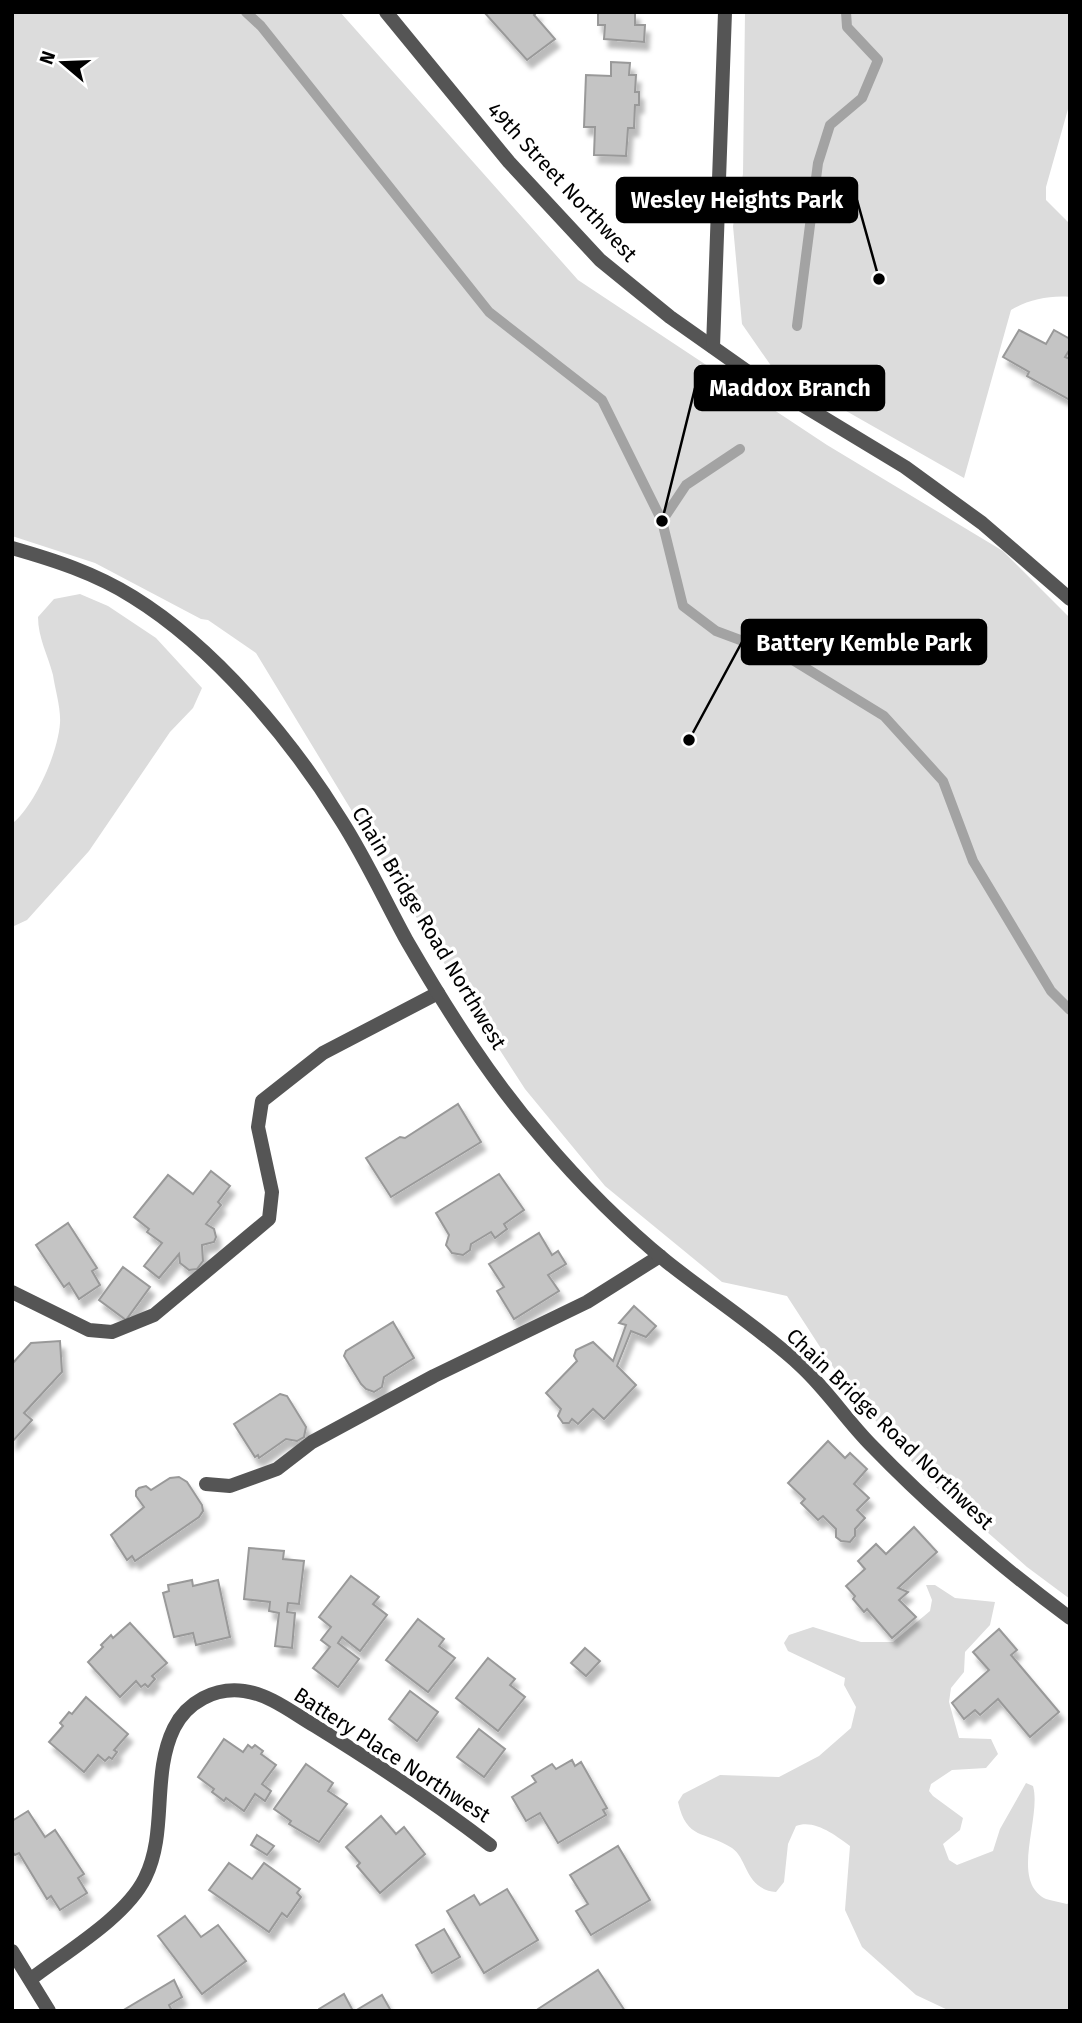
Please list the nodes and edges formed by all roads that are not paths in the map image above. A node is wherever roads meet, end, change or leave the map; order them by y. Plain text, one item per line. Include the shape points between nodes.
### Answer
1 (386, 12) edge
2 (725, 12) edge
3 (713, 347) junction
4 (12, 548) edge
5 (1070, 599) edge
6 (438, 993) junction
7 (660, 1256) junction
8 (12, 1292) edge
9 (206, 1484) dead end
10 (1070, 1618) edge
11 (490, 1845) dead end
12 (12, 1951) edge
13 (31, 1979) junction
14 (49, 2011) edge

1 - 3 street, 49th Street Northwest via 509,162 600,260
2 - 3 street
3 - 5 street, 49th Street Northwest via 905,467 982,523
4 - 6 street, Chain Bridge Road Northwest via 69,565 131,596 162,616 247,696 288,744 342,821
6 - 7 street, Chain Bridge Road Northwest via 542,1139
6 - 8 street via 323,1053 262,1101 258,1128 272,1192 269,1219 154,1315 112,1332 89,1330
7 - 9 street via 587,1302 312,1442 277,1469 230,1486
7 - 10 street, Chain Bridge Road Northwest via 798,1363 872,1446 931,1503
11 - 13 street, Battery Place Northwest via 381,1768 267,1698 236,1690 216,1693 189,1709 171,1735 156,1844 136,1893 112,1918
12 - 13 street
13 - 14 street

